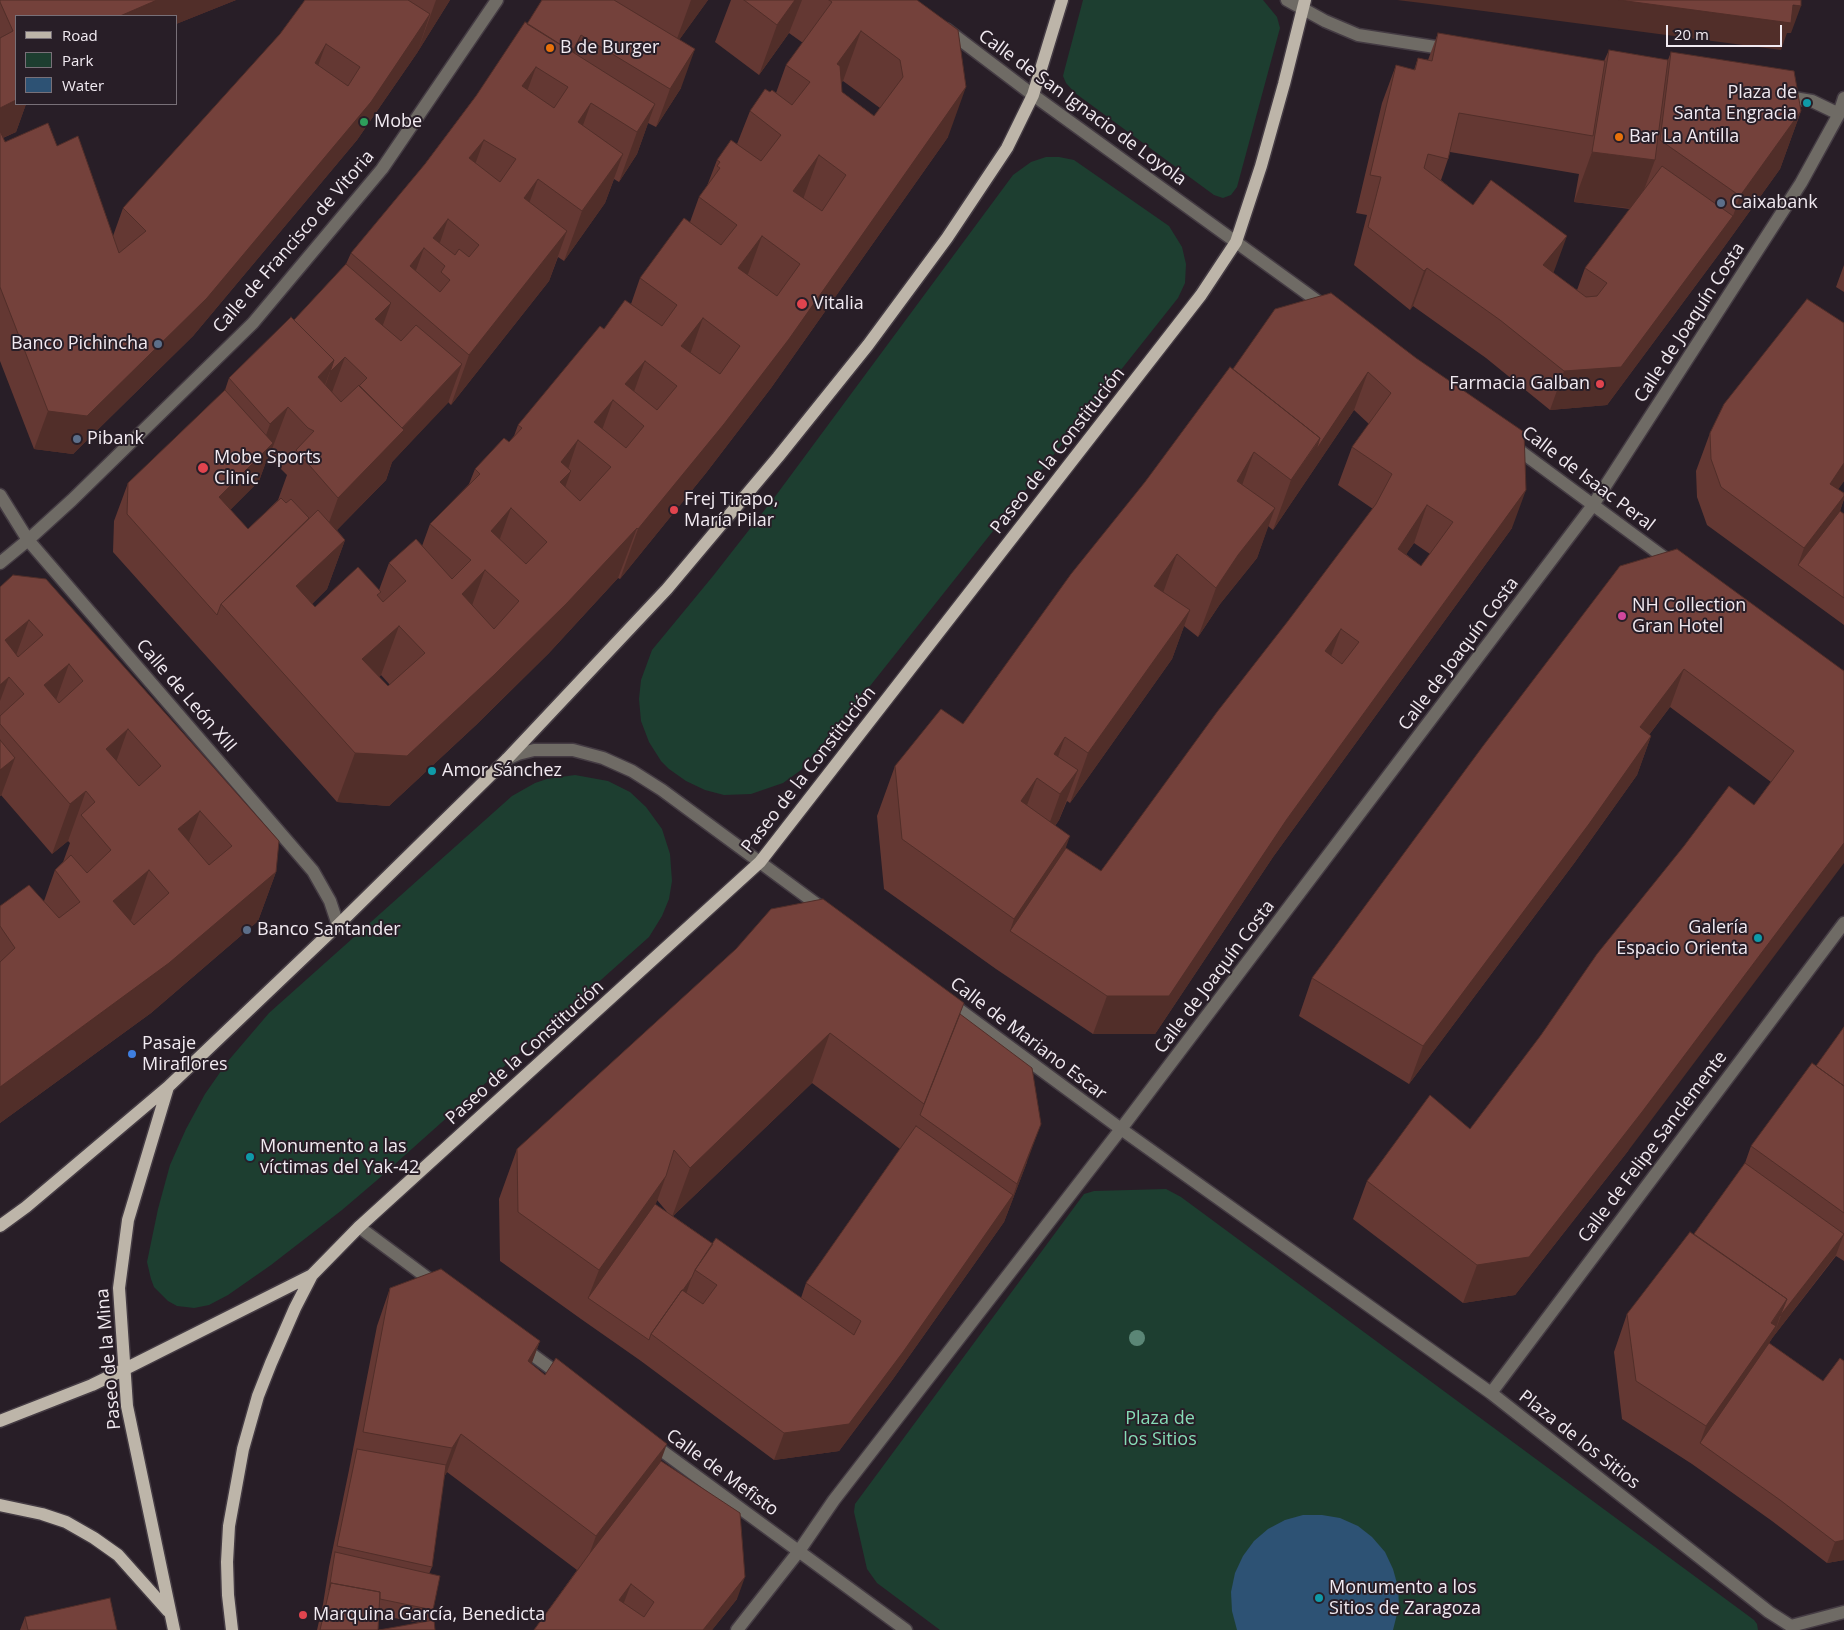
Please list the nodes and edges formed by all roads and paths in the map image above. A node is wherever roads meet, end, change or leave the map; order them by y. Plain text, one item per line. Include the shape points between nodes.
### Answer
1 (496, 0) edge
2 (1062, 0) edge
3 (1287, 0) edge
4 (1304, 4) edge
5 (938, 22) edge
6 (1456, 50) edge
7 (1768, 93) edge
8 (1033, 95) junction
9 (1844, 98) edge
10 (1839, 114) junction
11 (1236, 242) junction
12 (1340, 318) edge
13 (1505, 440) edge
14 (0, 495) edge
15 (1593, 505) junction
16 (28, 540) junction
17 (0, 563) edge
18 (1685, 574) edge
19 (507, 759) junction
20 (760, 862) junction
21 (839, 920) edge
22 (1844, 923) edge
23 (338, 925) junction
24 (942, 997) edge
25 (168, 1087) junction
26 (1121, 1130) junction
27 (0, 1226) edge
28 (359, 1227) junction
29 (312, 1276) junction
30 (449, 1293) edge
31 (513, 1341) edge
32 (125, 1369) junction
33 (577, 1388) edge
34 (1491, 1393) junction
35 (0, 1421) edge
36 (642, 1435) edge
37 (0, 1505) edge
38 (799, 1551) junction
39 (1844, 1612) edge
40 (170, 1613) junction
41 (1791, 1628) edge
42 (174, 1630) edge
43 (232, 1630) edge
44 (737, 1630) edge
45 (906, 1630) edge

1 - 16 street, Calle de Francisco de Vitoria via 382,170 252,323
2 - 8 main road
3 - 4 street
4 - 6 street via 1325,21 1358,35
4 - 11 main road, Paseo de la Constitución via 1263,158
5 - 8 street, Calle de San Ignacio de Loyola
7 - 10 street via 1812,101
8 - 11 street, Calle de San Ignacio de Loyola
8 - 19 main road via 1002,156 947,238 862,353 668,589
9 - 10 street
10 - 15 street, Calle de Joaquín Costa via 1801,183
11 - 12 street
11 - 20 main road, Paseo de la Constitución via 1201,295
13 - 15 street, Calle de Isaac Peral
14 - 16 street, Calle de León XIII
15 - 18 street, Calle de Isaac Peral
15 - 26 street, Calle de Joaquín Costa
16 - 17 street, Calle de Francisco de Vitoria
16 - 23 street, Calle de León XIII via 313,871 330,901
19 - 20 street via 534,750 554,749 603,758 662,790
19 - 23 main road
20 - 21 street
20 - 28 main road, Paseo de la Constitución
22 - 34 street, Calle de Felipe Sanclemente
23 - 25 main road
24 - 26 street, Calle de Mariano Escar
25 - 27 main road
25 - 32 main road, Paseo de la Mina via 128,1220 122,1258 118,1288
26 - 34 street, Plaza de los Sitios
26 - 38 street via 834,1500
28 - 29 main road, Paseo de la Constitución
28 - 30 street
29 - 32 main road, Paseo de la Constitución
29 - 43 main road via 271,1363 243,1449 229,1526 227,1562
31 - 33 street
32 - 35 main road, Paseo de la Constitución
32 - 40 main road, Paseo de la Mina via 129,1416
34 - 41 street, Plaza de los Sitios
36 - 38 street, Calle de Mefisto
37 - 40 main road via 42,1514 88,1534 118,1555
38 - 44 street
38 - 45 street
39 - 41 street
40 - 42 main road, Paseo de la Mina

